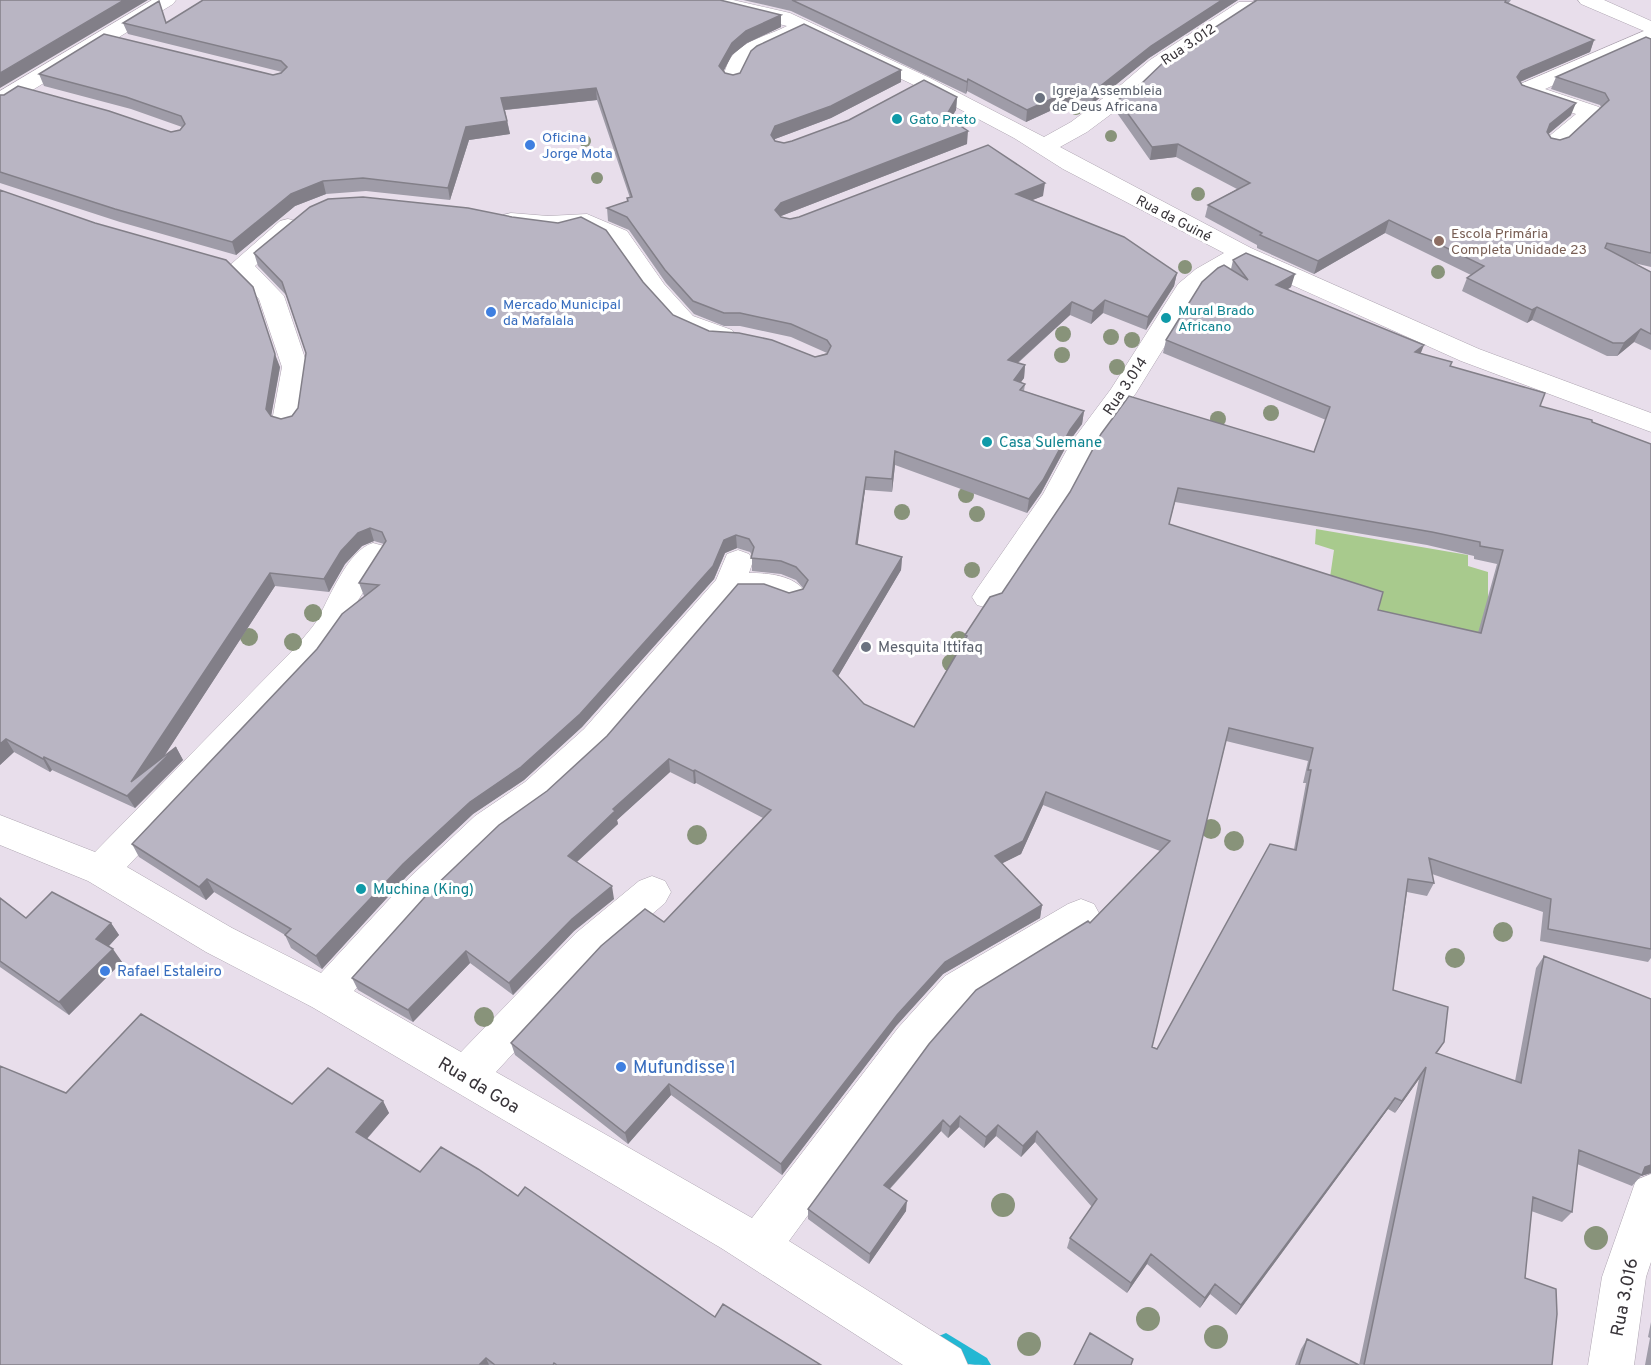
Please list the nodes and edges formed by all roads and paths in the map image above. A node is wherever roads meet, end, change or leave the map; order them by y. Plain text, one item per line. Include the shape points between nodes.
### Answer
1 (166, 0) edge
2 (706, 0) edge
3 (1598, 2) edge
4 (1246, 6) edge
5 (802, 25) junction
6 (1651, 28) edge
7 (1651, 34) edge
8 (105, 37) junction
9 (128, 43) edge
10 (733, 79) edge
11 (923, 82) junction
12 (21, 88) junction
13 (44, 94) edge
14 (898, 96) edge
15 (0, 100) edge
16 (1022, 133) junction
17 (1000, 141) dead end
18 (1555, 143) edge
19 (1044, 147) junction
20 (304, 213) edge
21 (483, 214) edge
22 (1242, 254) junction
23 (750, 338) edge
24 (286, 421) edge
25 (1651, 423) edge
26 (373, 554) dead end
27 (790, 593) edge
28 (988, 597) edge
29 (0, 830) edge
30 (101, 870) junction
31 (652, 892) dead end
32 (1081, 915) dead end
33 (326, 995) junction
34 (465, 1076) junction
35 (1651, 1195) edge
36 (757, 1248) junction
37 (945, 1365) edge
38 (1611, 1365) edge

1 - 8 street
2 - 5 street, Rua da Guiné
3 - 6 street
4 - 19 street, Rua 3.012 via 1157,64 1079,127
5 - 10 street via 757,46 740,59
5 - 11 street, Rua da Guiné
7 - 18 street via 1526,90 1591,112
8 - 9 street
8 - 12 street
11 - 14 street
11 - 16 street, Rua da Guiné
12 - 13 street
12 - 15 street
16 - 17 street
16 - 19 street, Rua da Guiné
19 - 22 street, Rua da Guiné
20 - 24 street via 230,263 271,296 295,367
21 - 23 street via 515,221 586,221 618,236 655,289 684,321 720,336
22 - 25 street, Rua da Guiné via 1470,355
22 - 28 street, Rua 3.014 via 1187,289
26 - 30 street via 342,599 329,628 309,652
27 - 33 street via 734,572 596,738 537,792 488,826 422,889
29 - 30 street, Rua da Goa
30 - 33 street, Rua da Goa via 219,940
31 - 34 street via 589,945
32 - 36 street via 959,988 849,1122
33 - 34 street, Rua da Goa
34 - 36 street, Rua da Goa
35 - 38 street, Rua 3.016 via 1624,1277
36 - 37 street, Rua da Goa

